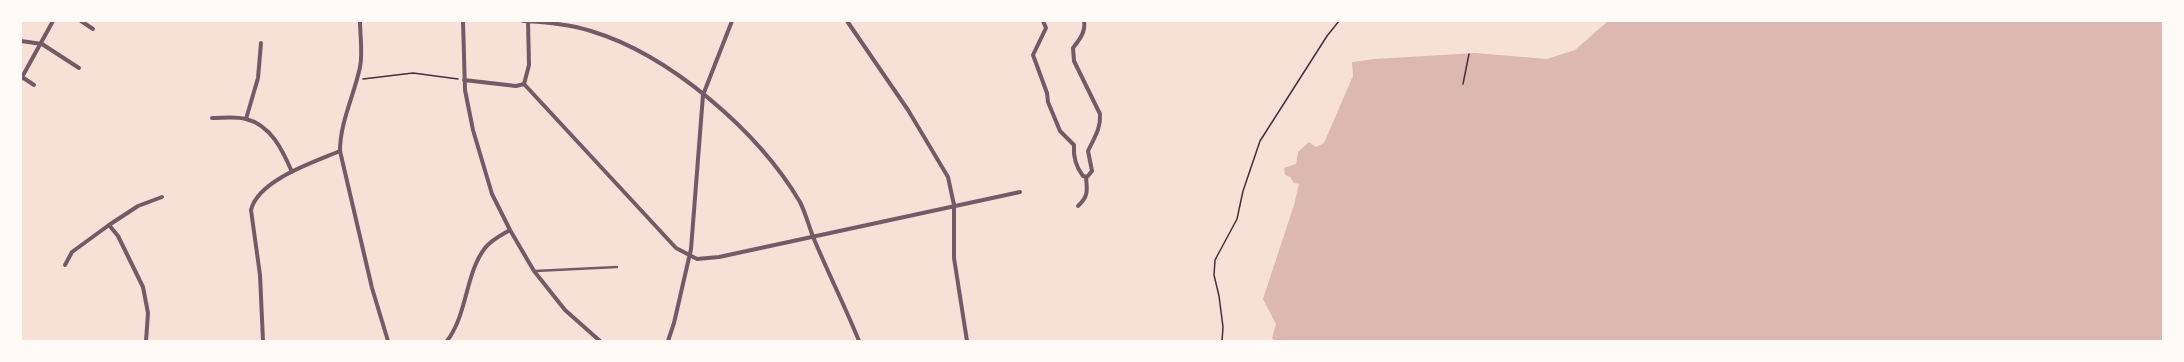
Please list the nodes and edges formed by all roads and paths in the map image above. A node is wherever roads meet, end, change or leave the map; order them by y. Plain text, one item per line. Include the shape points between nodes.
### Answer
1 (53, 21) edge
2 (81, 21) edge
3 (360, 21) edge
4 (463, 21) edge
5 (523, 21) edge
6 (528, 21) edge
7 (732, 21) edge
8 (847, 21) edge
9 (1043, 21) edge
10 (1084, 21) edge
11 (1339, 21) edge
12 (93, 29) dead end
13 (21, 41) edge
14 (261, 42) dead end
15 (42, 44) junction
16 (1469, 54) dead end
17 (78, 68) dead end
18 (22, 78) edge
19 (357, 80) junction
20 (464, 80) junction
21 (524, 84) junction
22 (1463, 84) dead end
23 (34, 85) dead end
24 (703, 95) junction
25 (212, 118) dead end
26 (246, 119) junction
27 (340, 151) junction
28 (292, 172) junction
29 (1086, 177) junction
30 (1020, 192) dead end
31 (162, 197) dead end
32 (954, 205) junction
33 (1078, 206) dead end
34 (109, 224) junction
35 (510, 230) junction
36 (813, 237) junction
37 (690, 256) junction
38 (65, 265) dead end
39 (617, 267) dead end
40 (534, 271) junction
41 (146, 341) edge
42 (263, 341) edge
43 (388, 341) edge
44 (446, 341) edge
45 (600, 341) edge
46 (668, 341) edge
47 (859, 341) edge
48 (967, 341) edge
49 (1222, 341) edge

1 - 15 street
2 - 12 street
3 - 19 street via 360,65
4 - 20 street
5 - 6 street
6 - 21 street via 530,64
6 - 24 street via 555,24 606,36 654,61
7 - 24 street
8 - 32 street via 938,158 948,177
9 - 29 street via 1046,28 1033,55 1060,131 1074,145 1073,156 1083,176
10 - 29 street via 1085,26 1073,48 1074,61 1100,114 1096,137 1088,151 1092,171
11 - 49 path via 1260,142 1243,191 1237,219 1215,260 1214,275 1223,327
13 - 15 street
14 - 26 street via 258,78
15 - 17 street
15 - 18 street
16 - 22 path
18 - 23 street
19 - 20 path via 413,73
19 - 27 street via 344,118
20 - 21 street via 516,86
20 - 35 street via 481,160 492,194
21 - 37 street via 676,248
24 - 36 street via 760,146 800,203 811,226
24 - 37 street
25 - 26 street
26 - 28 street via 270,133
27 - 28 street
27 - 43 street via 372,288
28 - 42 street via 257,197 251,210 260,275
29 - 33 street via 1086,200
30 - 32 street
31 - 34 street via 138,206
32 - 36 street
32 - 48 street via 954,258
34 - 38 street via 72,252
34 - 41 street via 118,236 143,287 148,312
35 - 40 street
35 - 44 street via 485,248 478,260 456,328
36 - 37 street via 705,260
36 - 47 street
37 - 46 street
39 - 40 lane
40 - 45 street via 566,310

